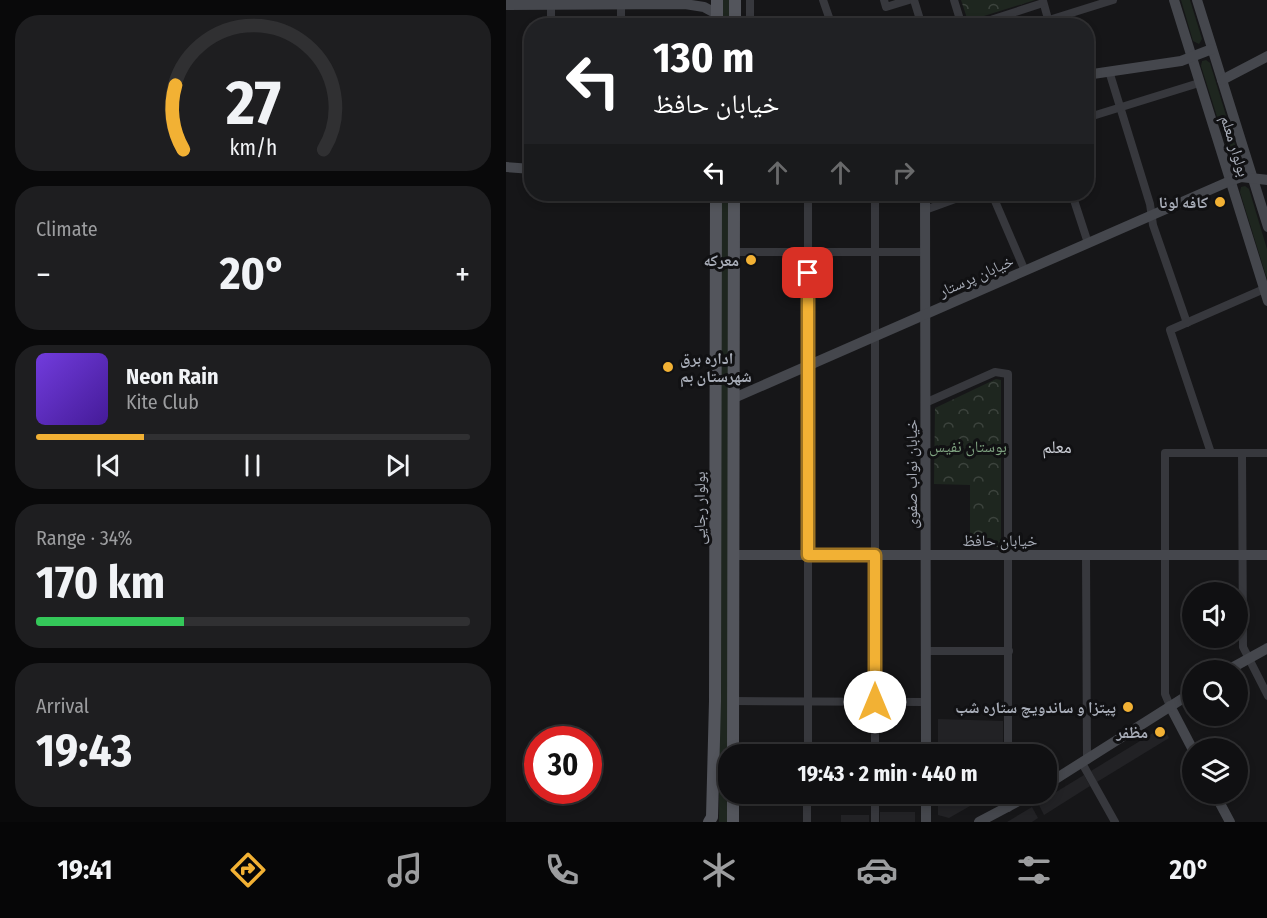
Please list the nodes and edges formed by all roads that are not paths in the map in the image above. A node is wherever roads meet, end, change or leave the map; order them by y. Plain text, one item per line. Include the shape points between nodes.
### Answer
1 (717, 0) edge
2 (750, 0) edge
3 (823, 0) edge
4 (884, 0) edge
5 (909, 0) edge
6 (914, 0) edge
7 (954, 0) edge
8 (1113, 0) edge
9 (1174, 0) edge
10 (1197, 0) edge
11 (737, 1) edge
12 (688, 2) edge
13 (1043, 2) edge
14 (551, 4) junction
15 (621, 4) junction
16 (506, 5) edge
17 (551, 18) edge
18 (621, 18) edge
19 (715, 18) edge
20 (717, 18) edge
21 (736, 18) edge
22 (750, 18) edge
23 (829, 18) edge
24 (920, 18) edge
25 (960, 18) edge
26 (996, 18) edge
27 (1048, 18) edge
28 (1064, 18) edge
29 (1212, 49) junction
30 (1191, 56) junction
31 (1268, 56) edge
32 (1109, 71) junction
33 (1094, 74) edge
34 (1222, 80) junction
35 (1199, 83) junction
36 (1121, 107) junction
37 (1094, 115) edge
38 (506, 168) edge
39 (524, 169) edge
40 (1253, 179) junction
41 (1268, 180) edge
42 (1230, 181) junction
43 (716, 201) edge
44 (734, 201) edge
45 (808, 201) edge
46 (875, 201) edge
47 (925, 201) edge
48 (950, 201) edge
49 (995, 201) edge
50 (1074, 201) edge
51 (925, 210) junction
52 (1151, 215) junction
53 (1268, 227) edge
54 (1088, 243) junction
55 (734, 252) junction
56 (808, 252) junction
57 (875, 252) junction
58 (925, 252) junction
59 (1025, 271) junction
60 (1264, 289) junction
61 (1268, 302) edge
62 (925, 315) junction
63 (1187, 323) junction
64 (875, 337) junction
65 (808, 367) junction
66 (734, 398) junction
67 (925, 403) junction
68 (1211, 453) junction
69 (1242, 453) junction
70 (1268, 453) edge
71 (716, 475) junction
72 (733, 475) junction
73 (733, 555) junction
74 (808, 555) junction
75 (875, 555) junction
76 (926, 555) junction
77 (1008, 555) junction
78 (1086, 555) junction
79 (1165, 555) junction
80 (1242, 555) junction
81 (1268, 555) edge
82 (1268, 648) edge
83 (926, 651) junction
84 (1009, 651) junction
85 (1249, 658) junction
86 (1246, 660) edge
87 (1268, 696) edge
88 (1182, 698) edge
89 (733, 701) junction
90 (808, 701) junction
91 (875, 702) junction
92 (926, 702) junction
93 (1170, 705) junction
94 (1187, 738) edge
95 (733, 744) edge
96 (808, 744) edge
97 (875, 744) edge
98 (926, 744) edge
99 (1008, 744) edge
100 (1085, 762) junction
101 (1057, 779) edge
102 (733, 804) edge
103 (808, 804) edge
104 (875, 804) edge
105 (926, 804) edge
106 (1008, 804) edge
107 (1015, 804) edge
108 (1220, 804) edge
109 (1008, 808) junction
110 (712, 820) edge
111 (733, 822) edge
112 (807, 822) edge
113 (875, 822) edge
114 (926, 822) edge
115 (979, 822) edge
116 (1115, 822) edge
117 (1230, 822) edge

1 - 20 main road
2 - 22 street
3 - 23 street
4 - 5 street via 886,7
6 - 24 street
7 - 25 street
8 - 28 street
9 - 30 street, بولوار معلم
10 - 29 street, بولوار معلم
11 - 21 main road
12 - 15 street
12 - 19 street via 704,7
13 - 26 street
13 - 27 street
14 - 15 street
14 - 16 street
14 - 17 street
15 - 18 street
29 - 30 street
29 - 34 street, بولوار معلم
30 - 32 street via 1181,61
30 - 35 street, بولوار معلم
31 - 34 street
32 - 33 street
32 - 36 street
34 - 40 street, بولوار معلم
35 - 36 street
35 - 42 street, بولوار معلم
36 - 37 street
36 - 52 street
38 - 39 street
40 - 41 street, خیابان پرستار
40 - 42 street, خیابان پرستار via 1241,177
40 - 53 street, بولوار معلم
42 - 52 street, خیابان پرستار
42 - 60 street, بولوار معلم
43 - 71 main road, بولوار رجایی
44 - 55 main road, بولوار رجایی
45 - 56 street
46 - 57 street
47 - 51 street, خیابان نواب صفوی
48 - 51 street
49 - 59 street
50 - 54 street
51 - 58 street, خیابان نواب صفوی
52 - 54 street, خیابان پرستار
52 - 63 street
54 - 59 street, خیابان پرستار
55 - 56 street
55 - 66 main road, بولوار رجایی
56 - 57 street
56 - 65 street
57 - 58 street
57 - 64 street
58 - 62 street, خیابان نواب صفوی
59 - 62 street, خیابان پرستار
60 - 61 street, بولوار معلم
60 - 63 street
62 - 64 street, خیابان پرستار
62 - 67 street, خیابان نواب صفوی
63 - 68 street via 1170,330
64 - 65 street, خیابان پرستار
64 - 75 street
65 - 66 street, خیابان پرستار
65 - 74 street
66 - 72 main road, بولوار رجایی
67 - 76 street, خیابان نواب صفوی
67 - 77 street via 995,372 1008,374
68 - 69 street
68 - 79 street via 1165,453
69 - 70 street
69 - 80 street
71 - 72 main road
71 - 110 main road, بولوار رجایی
72 - 73 main road, بولوار رجایی
73 - 74 street, خیابان حافظ
73 - 89 main road, بولوار رجایی
74 - 75 street, خیابان حافظ
74 - 90 street
75 - 76 street, خیابان حافظ
75 - 91 street
76 - 77 street, خیابان حافظ
76 - 83 street, خیابان نواب صفوی
77 - 78 street, خیابان حافظ
77 - 84 street
78 - 79 street, خیابان حافظ
78 - 100 street
79 - 80 street, خیابان حافظ
79 - 93 street via 1165,694
80 - 81 street, خیابان حافظ
80 - 85 street via 1243,647
82 - 85 street
83 - 84 street
83 - 92 street, خیابان نواب صفوی
84 - 99 street
85 - 86 street
85 - 87 street
88 - 93 street
89 - 90 street
89 - 95 main road, بولوار رجایی
90 - 91 street
90 - 96 street
91 - 92 street
91 - 97 street
92 - 98 street, خیابان نواب صفوی
93 - 94 street
93 - 100 street
100 - 101 street
100 - 116 street
102 - 111 main road
103 - 112 street
104 - 113 street
105 - 114 street
106 - 109 street
107 - 109 street
108 - 117 street
109 - 115 street

